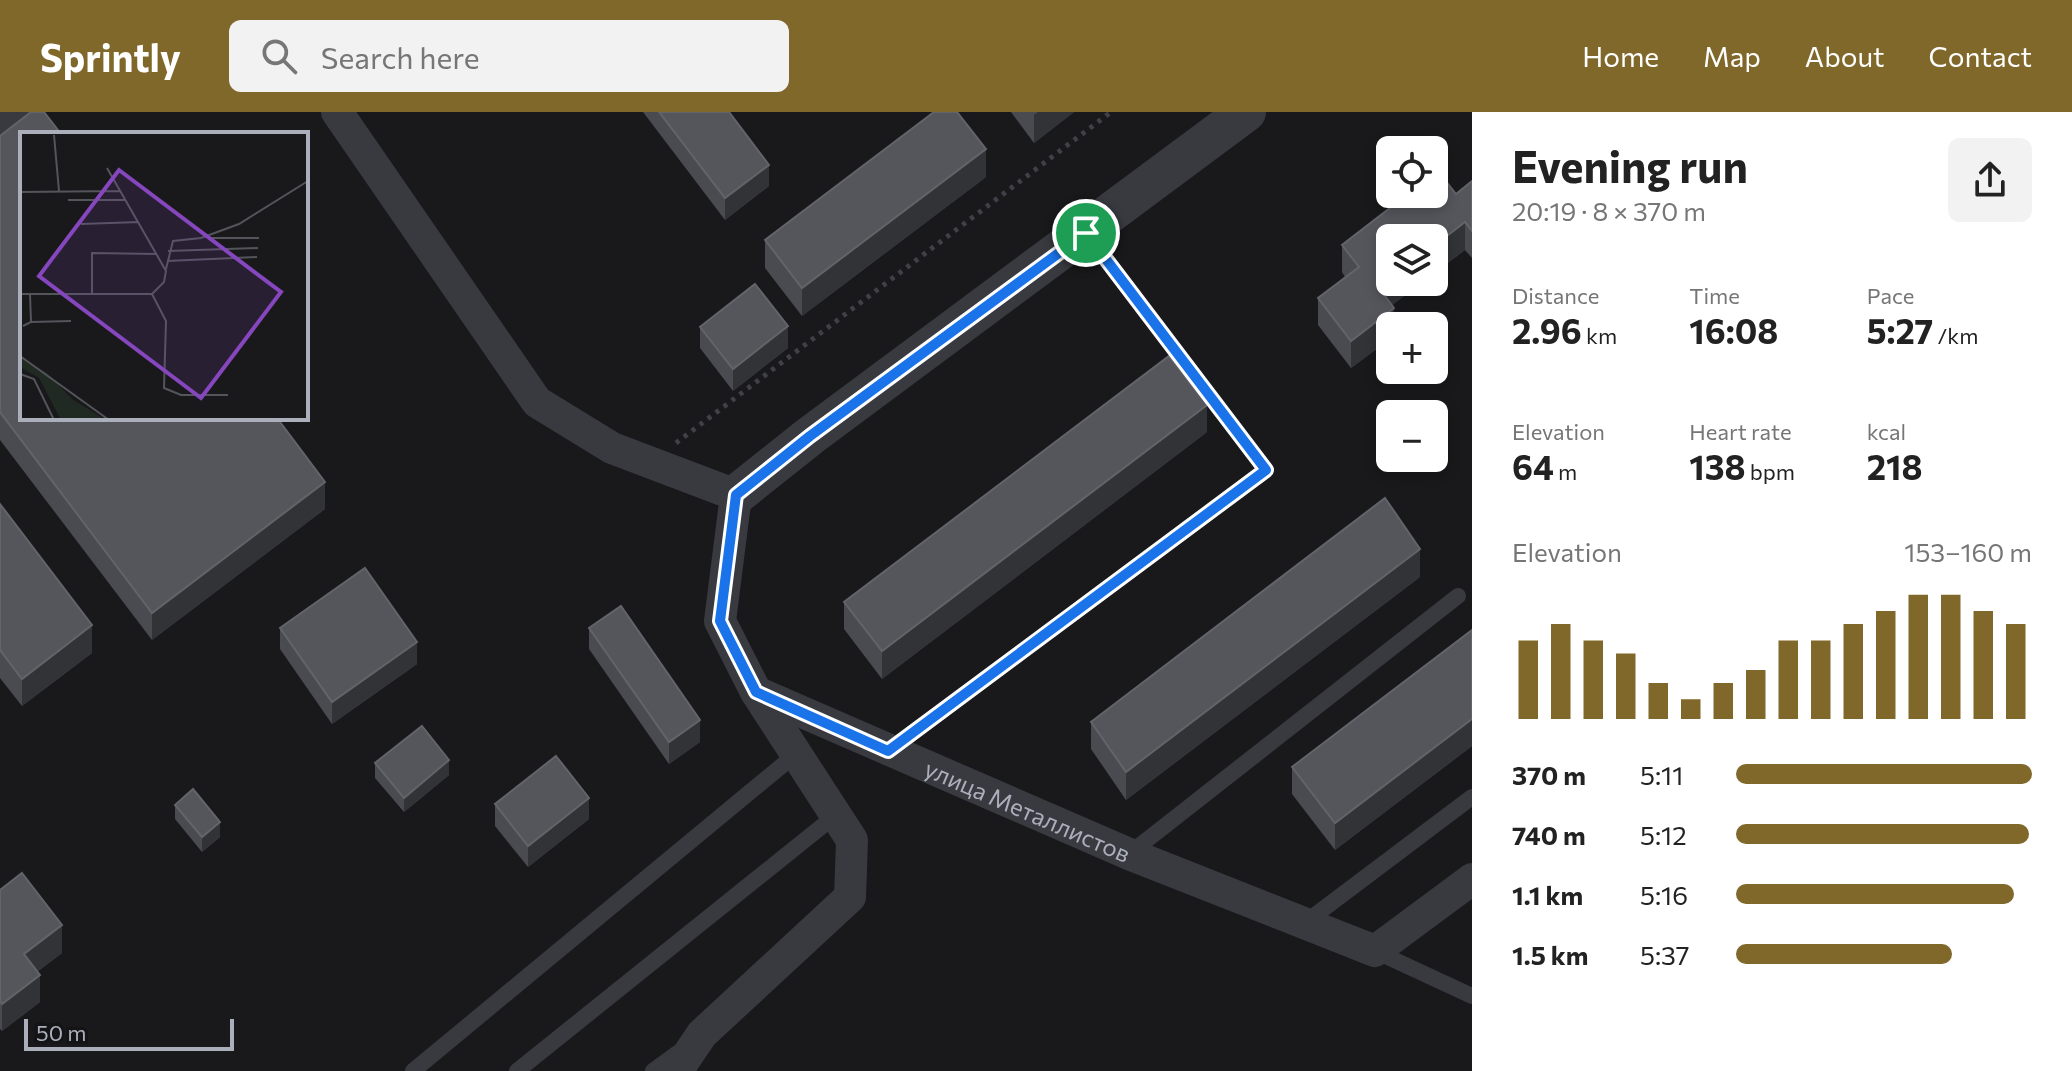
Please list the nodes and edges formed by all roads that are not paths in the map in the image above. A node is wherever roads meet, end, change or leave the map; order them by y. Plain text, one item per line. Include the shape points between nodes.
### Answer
1 (24, 112) edge
2 (337, 112) edge
3 (1246, 112) edge
4 (0, 130) edge
5 (1086, 233) junction
6 (736, 495) junction
7 (1458, 596) dead end
8 (756, 692) junction
9 (888, 751) junction
10 (796, 754) junction
11 (1472, 797) edge
12 (836, 815) junction
13 (1129, 854) junction
14 (1472, 879) edge
15 (1306, 922) junction
16 (1375, 951) junction
17 (1472, 996) edge
18 (702, 1034) junction
19 (413, 1071) edge
20 (517, 1071) edge
21 (653, 1071) edge
22 (677, 1071) edge

1 - 4 street
2 - 6 street via 537,402 612,448
3 - 5 street
5 - 6 street
5 - 9 lane via 1266,470
6 - 8 street via 720,621
7 - 13 lane
8 - 9 street, улица Металлистов
8 - 10 street
9 - 13 street, улица Металлистов
10 - 12 street
10 - 19 lane
11 - 15 lane
12 - 18 street via 852,840 850,897
12 - 20 lane
13 - 15 street, улица Металлистов
14 - 16 street
15 - 16 street, улица Металлистов
16 - 17 lane, улица Металлистов
18 - 21 lane
18 - 22 street

